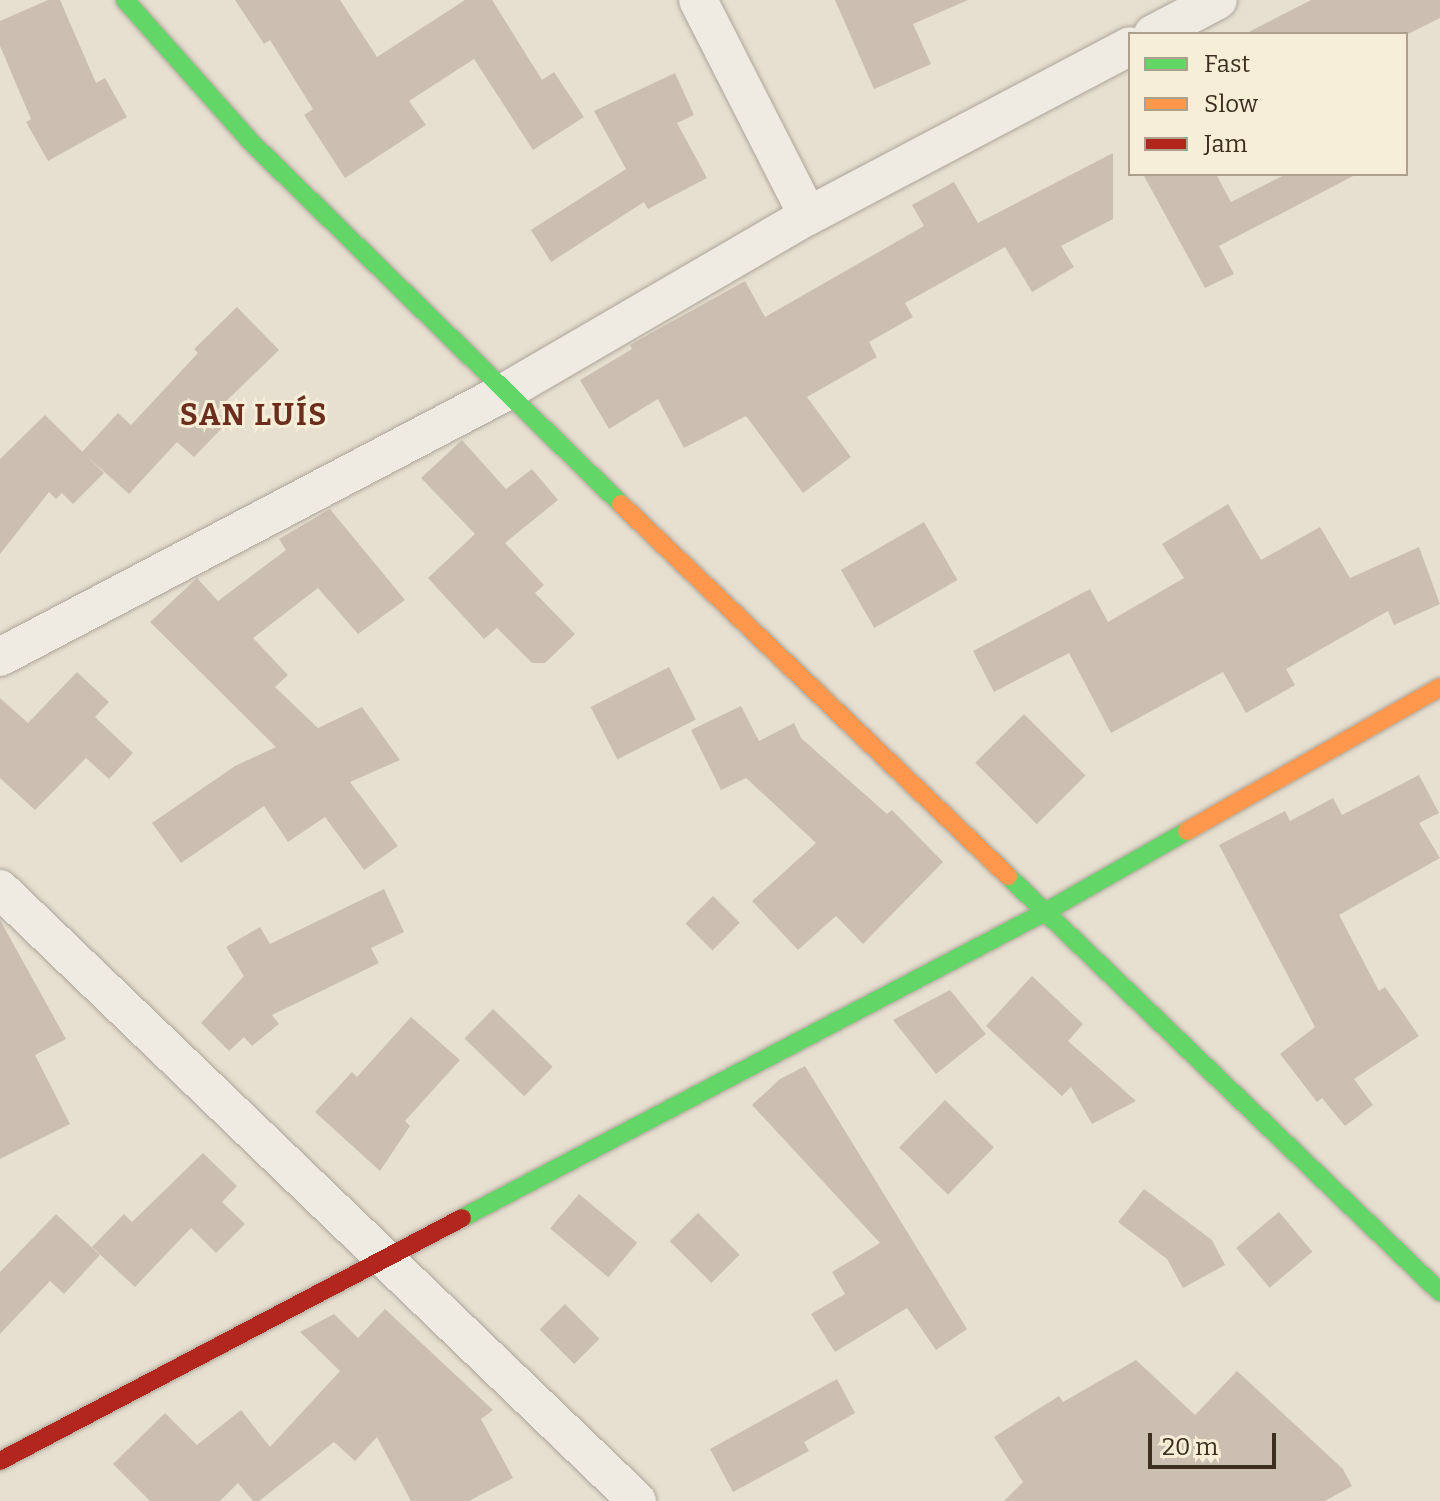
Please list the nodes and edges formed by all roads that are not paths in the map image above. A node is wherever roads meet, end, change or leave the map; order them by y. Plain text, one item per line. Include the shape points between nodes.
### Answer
1 (125, 0) edge
2 (698, 0) edge
3 (1218, 0) edge
4 (1157, 32) edge
5 (1128, 47) edge
6 (808, 216) junction
7 (505, 392) junction
8 (0, 657) edge
9 (1440, 687) edge
10 (0, 889) edge
11 (1045, 912) junction
12 (380, 1258) junction
13 (1440, 1292) edge
14 (0, 1461) edge
15 (637, 1501) edge

1 - 7 street via 250,141
2 - 6 street
3 - 4 street
5 - 6 street
6 - 7 street
7 - 8 street
7 - 11 street
9 - 11 street
10 - 12 street
11 - 12 street
11 - 13 street
12 - 14 street
12 - 15 street

